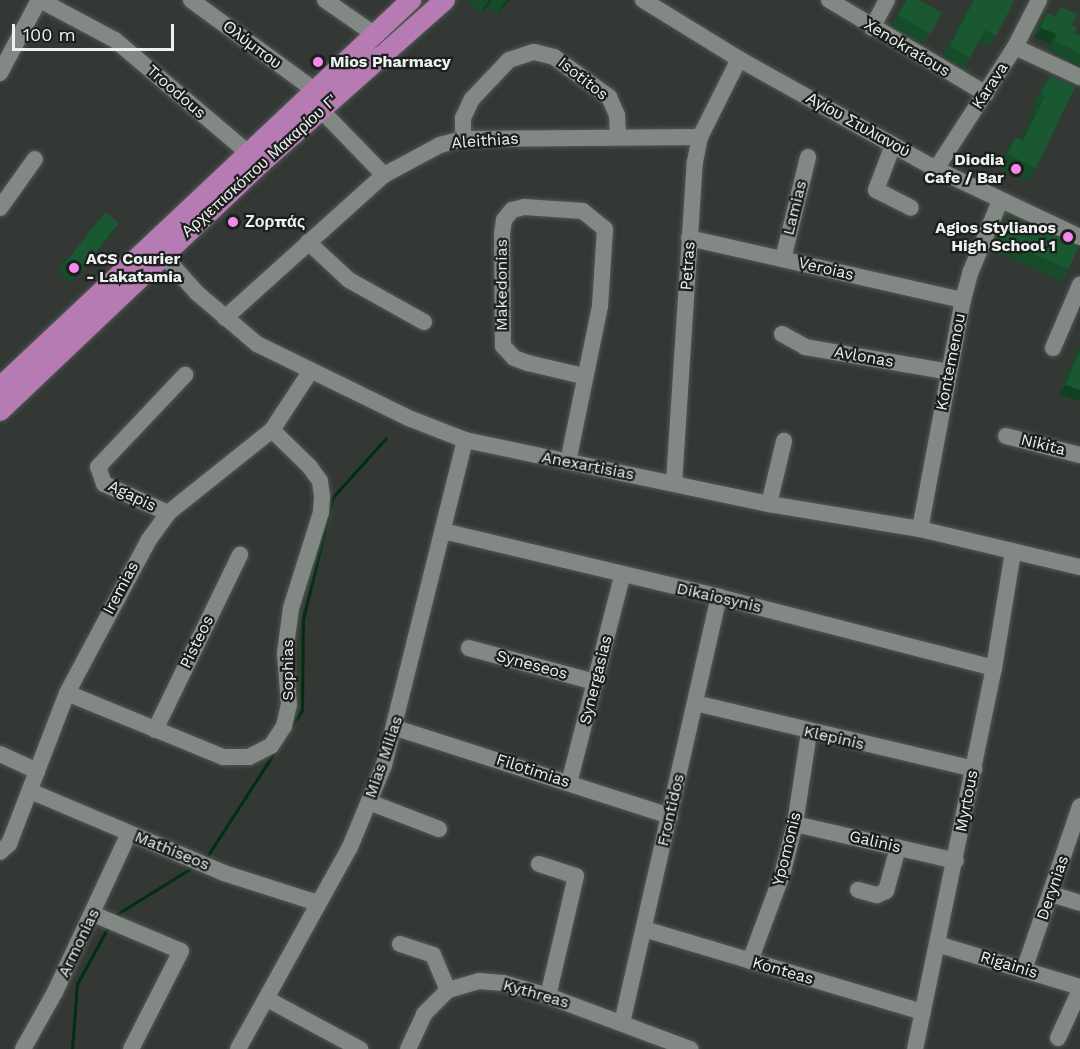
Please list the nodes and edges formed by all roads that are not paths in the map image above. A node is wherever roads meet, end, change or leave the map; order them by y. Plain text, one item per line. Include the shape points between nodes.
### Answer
1 (40, 0) edge
2 (190, 0) edge
3 (325, 0) edge
4 (411, 0) edge
5 (445, 0) edge
6 (643, 0) edge
7 (829, 0) edge
8 (887, 0) edge
9 (1039, 0) edge
10 (872, 28) junction
11 (375, 34) junction
12 (1015, 47) junction
13 (382, 56) junction
14 (739, 59) junction
15 (0, 73) edge
16 (1080, 76) edge
17 (313, 90) junction
18 (986, 94) junction
19 (321, 110) junction
20 (618, 136) junction
21 (700, 137) junction
22 (463, 139) junction
23 (893, 145) junction
24 (247, 152) junction
25 (808, 157) dead end
26 (35, 159) dead end
27 (936, 169) junction
28 (384, 175) junction
29 (1000, 201) junction
30 (0, 208) edge
31 (911, 208) dead end
32 (1080, 237) edge
33 (689, 238) junction
34 (308, 242) junction
35 (157, 249) junction
36 (783, 259) junction
37 (1080, 285) edge
38 (963, 300) junction
39 (225, 318) junction
40 (424, 322) dead end
41 (782, 334) dead end
42 (1053, 348) dead end
43 (310, 372) junction
44 (949, 372) junction
45 (185, 375) dead end
46 (583, 376) junction
47 (0, 387) edge
48 (0, 411) edge
49 (272, 430) junction
50 (1006, 436) dead end
51 (465, 440) junction
52 (784, 441) dead end
53 (1080, 455) edge
54 (568, 462) junction
55 (674, 483) junction
56 (769, 504) junction
57 (168, 513) junction
58 (920, 529) junction
59 (443, 531) junction
60 (1013, 552) junction
61 (240, 555) dead end
62 (1080, 567) edge
63 (622, 576) junction
64 (719, 597) junction
65 (469, 648) dead end
66 (994, 668) junction
67 (595, 682) junction
68 (67, 693) junction
69 (695, 703) junction
70 (396, 728) junction
71 (155, 729) junction
72 (809, 732) junction
73 (0, 754) edge
74 (974, 769) junction
75 (37, 771) junction
76 (569, 783) junction
77 (30, 790) junction
78 (369, 802) junction
79 (1080, 806) edge
80 (670, 816) junction
81 (795, 824) junction
82 (439, 829) dead end
83 (129, 833) junction
84 (898, 848) junction
85 (0, 852) edge
86 (956, 861) junction
87 (539, 864) dead end
88 (858, 890) dead end
89 (1051, 894) junction
90 (318, 903) junction
91 (1080, 903) edge
92 (93, 914) junction
93 (644, 929) junction
94 (400, 944) dead end
95 (937, 944) junction
96 (750, 961) junction
97 (1024, 970) junction
98 (1080, 988) edge
99 (448, 990) junction
100 (548, 996) junction
101 (267, 999) junction
102 (923, 1012) junction
103 (622, 1023) junction
104 (1058, 1038) dead end
105 (23, 1049) edge
106 (131, 1049) edge
107 (238, 1049) edge
108 (360, 1049) edge
109 (408, 1049) edge
110 (690, 1049) edge
111 (915, 1049) edge

1 - 15 street
1 - 24 street, Troodous via 116,40
2 - 17 street, Ολύμπου
3 - 11 street
4 - 11 main road, Αρχιεπισκόπου Μακαρίου Γ'
5 - 13 main road, Αρχιεπισκόπου Μακαρίου Γ'
6 - 14 street, Αγίου Στυλιανού
7 - 10 street, Xenokratous
8 - 10 street
9 - 12 street, Karava
10 - 18 street, Xenokratous
11 - 17 main road, Αρχιεπισκόπου Μακαρίου Γ'
12 - 16 street
12 - 18 street, Karava
13 - 17 street via 364,59 329,88
13 - 19 main road, Αρχιεπισκόπου Μακαρίου Γ'
14 - 21 street, Petras
14 - 23 street, Αγίου Στυλιανού
17 - 24 main road, Αρχιεπισκόπου Μακαρίου Γ'
18 - 27 street, Karava
19 - 28 street
19 - 35 main road, Αρχιεπισκόπου Μακαρίου Γ'
20 - 21 street, Aleithias
20 - 22 street, Aleithias
20 - 22 street, Isotitos via 618,115 609,97 554,57 534,52 509,60 472,99 463,118
21 - 33 street, Petras
22 - 28 street, Aleithias via 410,158
23 - 27 street, Αγίου Στυλιανού
23 - 31 street via 876,190
24 - 35 main road, Αρχιεπισκόπου Μακαρίου Γ'
25 - 36 street, Lamias
26 - 30 street
27 - 29 street, Αγίου Στυλιανού
28 - 34 street, Aleithias
29 - 32 street, Αγίου Στυλιανού
29 - 38 street, Kontemenou
33 - 36 street, Veroias
33 - 55 street, Petras
34 - 39 street, Aleithias
34 - 40 street via 349,280
35 - 39 street, Anexartisias
35 - 47 main road, Αρχιεπισκόπου Μακαρίου Γ'
35 - 48 main road, Αρχιεπισκόπου Μακαρίου Γ'
36 - 38 street, Veroias
37 - 42 street
38 - 44 street, Kontemenou
39 - 43 street, Anexartisias via 257,344
41 - 44 street, Avlonas via 805,347
43 - 49 street, Iremias
43 - 51 street, Anexartisias
44 - 58 street, Kontemenou
45 - 57 street, Agapis via 104,458 98,476 104,484
46 - 46 street, Makedonias via 600,306 605,229 583,211 524,207 512,210 504,220 502,234 503,345 521,361
46 - 54 street, Makedonias
49 - 57 street, Iremias
49 - 71 street, Sophias via 310,467 320,481 322,496 321,512 291,608 285,653 289,705 284,726 271,746 249,757 222,757
50 - 53 street, Nikita
51 - 54 street, Anexartisias
51 - 59 street, Mias Milias
52 - 56 street
54 - 55 street, Anexartisias
55 - 56 street, Anexartisias
56 - 58 street, Anexartisias
57 - 68 street, Iremias via 127,575
58 - 60 street, Anexartisias
59 - 63 street, Dikaiosynis
59 - 70 street, Mias Milias
60 - 62 street, Anexartisias
60 - 66 street, Myrtous
61 - 71 street, Pisteos
63 - 64 street, Dikaiosynis
63 - 67 street, Synergasias
64 - 66 street, Dikaiosynis
64 - 69 street, Frontidos
65 - 67 street, Syneseos
66 - 74 street, Myrtous
67 - 76 street, Synergasias
68 - 71 street, Sophias
68 - 75 street, Iremias
69 - 72 street, Klepinis
69 - 80 street, Frontidos
70 - 76 street, Filotimias
70 - 78 street, Mias Milias
72 - 74 street, Klepinis
72 - 81 street, Ypomonis
73 - 75 street
74 - 86 street, Myrtous
75 - 77 street, Iremias
76 - 80 street, Filotimias
77 - 83 street, Mathiseos
77 - 85 street, Iremias via 9,844
78 - 82 street
78 - 90 street, Mias Milias via 350,847
79 - 89 street, Derynias
80 - 93 street, Frontidos
81 - 84 street, Galinis
81 - 96 street, Ypomonis via 782,875
83 - 90 street, Mathiseos via 224,873
83 - 92 street, Armonias
84 - 86 street, Galinis
84 - 88 street via 886,891 877,895
86 - 95 street, Myrtous
87 - 100 street via 576,876
89 - 91 street
89 - 97 street, Derynias
90 - 101 street, Mias Milias
92 - 105 street, Armonias
92 - 106 street via 181,951
93 - 96 street, Konteas
93 - 103 street, Frontidos
94 - 99 street via 433,955
95 - 97 street, Rigainis
95 - 102 street, Myrtous
96 - 102 street, Konteas
97 - 98 street, Rigainis
98 - 104 street
99 - 100 street, Kythreas via 479,981 503,983
99 - 109 street, Kythreas via 424,1014
100 - 103 street, Kythreas
101 - 107 street, Mias Milias
101 - 108 street
102 - 111 street, Myrtous
103 - 110 street, Kythreas

